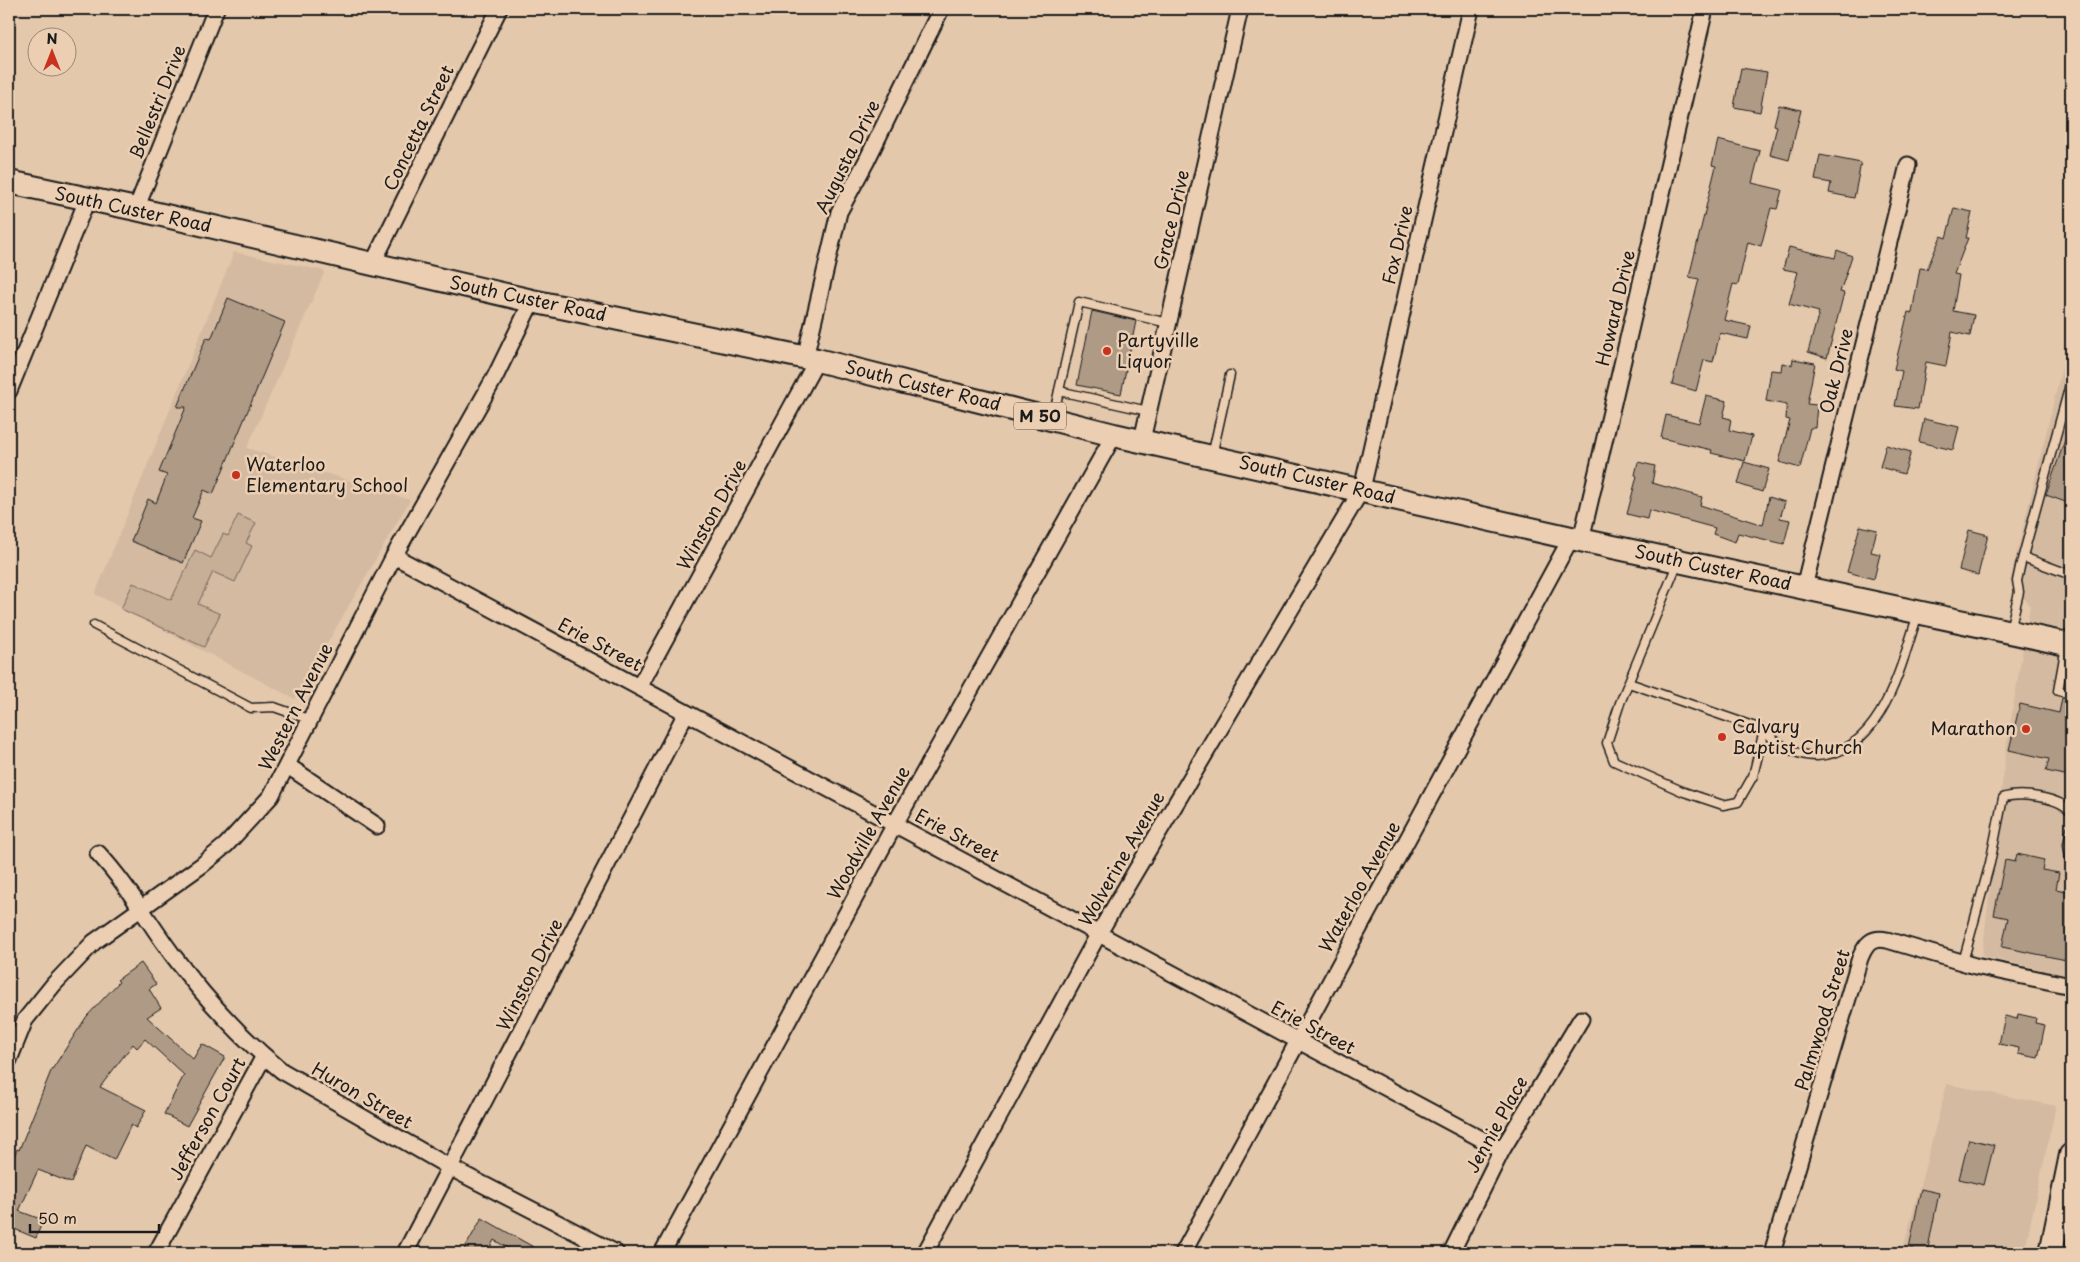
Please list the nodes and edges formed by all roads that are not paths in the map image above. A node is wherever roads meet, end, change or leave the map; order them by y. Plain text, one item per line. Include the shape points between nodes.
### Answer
1 (216, 9) edge
2 (499, 9) edge
3 (941, 9) edge
4 (1240, 9) edge
5 (1471, 9) edge
6 (1705, 9) edge
7 (1908, 165) dead end
8 (9, 182) edge
9 (87, 200) junction
10 (136, 209) junction
11 (372, 265) junction
12 (532, 301) junction
13 (1168, 323) junction
14 (811, 359) junction
15 (1230, 375) dead end
16 (2071, 381) edge
17 (9, 391) edge
18 (1058, 391) junction
19 (1148, 412) junction
20 (1052, 419) junction
21 (1114, 435) junction
22 (1142, 440) junction
23 (1212, 456) junction
24 (1362, 489) junction
25 (1576, 539) junction
26 (394, 556) junction
27 (2023, 557) junction
28 (1678, 561) junction
29 (2071, 574) edge
30 (1804, 587) junction
31 (1919, 612) junction
32 (94, 625) dead end
33 (2010, 630) junction
34 (2069, 645) edge
35 (1629, 683) junction
36 (639, 687) junction
37 (2071, 694) edge
38 (686, 714) junction
39 (311, 720) junction
40 (1764, 730) junction
41 (288, 766) junction
42 (2071, 812) edge
43 (895, 824) junction
44 (377, 826) dead end
45 (2071, 830) edge
46 (98, 853) dead end
47 (2071, 863) edge
48 (141, 907) junction
49 (1099, 933) junction
50 (1963, 962) junction
51 (2071, 986) edge
52 (1581, 1019) dead end
53 (1297, 1041) junction
54 (264, 1056) junction
55 (9, 1060) edge
56 (1502, 1150) junction
57 (2071, 1155) edge
58 (451, 1168) junction
59 (156, 1253) edge
60 (406, 1253) edge
61 (616, 1253) edge
62 (662, 1253) edge
63 (926, 1253) edge
64 (1183, 1253) edge
65 (1451, 1253) edge
66 (1772, 1253) edge
67 (2051, 1253) edge

1 - 10 street, Bellestri Drive
2 - 11 street, Concetta Street
3 - 14 street, Augusta Drive via 838,212
4 - 13 street, Grace Drive
5 - 24 street, Fox Drive
6 - 25 street, Howard Drive
7 - 30 street, Oak Drive
8 - 9 main road, South Custer Road / M 50
9 - 10 main road, South Custer Road / M 50
9 - 17 street
10 - 11 main road, South Custer Road / M 50
11 - 12 main road, South Custer Road / M 50
12 - 14 main road, South Custer Road / M 50
12 - 26 street, Western Avenue via 495,377
13 - 18 lane via 1079,302
13 - 19 street, Grace Drive
14 - 20 main road, South Custer Road / M 50
14 - 36 street, Winston Drive
15 - 23 lane
16 - 27 lane
18 - 19 lane
18 - 20 lane
19 - 22 street, Grace Drive
20 - 21 main road, South Custer Road / M 50
21 - 22 main road, South Custer Road / M 50
21 - 43 street, Woodville Avenue
22 - 23 main road, South Custer Road / M 50
23 - 24 main road, South Custer Road / M 50
24 - 25 main road, South Custer Road / M 50
24 - 49 street, Wolverine Avenue
25 - 28 main road, South Custer Road / M 50
25 - 53 street, Waterloo Avenue
26 - 36 street, Erie Street
26 - 39 street, Western Avenue
27 - 29 lane
27 - 33 lane
28 - 30 main road, South Custer Road / M 50
28 - 35 lane
30 - 31 main road, South Custer Road / M 50
31 - 33 main road, South Custer Road / M 50
31 - 40 lane via 1896,678 1874,724 1851,746 1830,755 1806,756 1776,742
32 - 39 lane via 251,708 274,707
33 - 34 main road, South Custer Road / M 50
34 - 37 lane via 2058,691
35 - 40 lane
35 - 40 lane via 1607,743 1614,761 1684,792 1723,805 1738,802 1753,776
36 - 38 street, Erie Street
38 - 43 street, Erie Street
38 - 58 street, Winston Drive
39 - 41 street, Western Avenue
41 - 44 street
41 - 48 street, Western Avenue via 271,796 226,845
42 - 50 lane via 2066,805 2039,798 2014,794 2003,798 1990,864
43 - 49 street, Erie Street
43 - 62 street, Woodville Avenue
45 - 47 lane via 2068,846
46 - 48 street, Huron Street
48 - 54 street, Huron Street via 191,979
48 - 55 street, Western Avenue via 94,942 54,984 25,1020
49 - 53 street, Erie Street
49 - 63 street, Wolverine Avenue
50 - 51 street, Palmwood Street
50 - 66 street, Palmwood Street via 1880,938 1865,946
52 - 56 street, Jennie Place
53 - 56 street, Erie Street
53 - 64 street, Waterloo Avenue
54 - 58 street, Huron Street via 299,1082
54 - 59 street, Jefferson Court
56 - 65 street, Jennie Place
57 - 67 main road
58 - 60 street, Winston Drive
58 - 61 street, Huron Street

